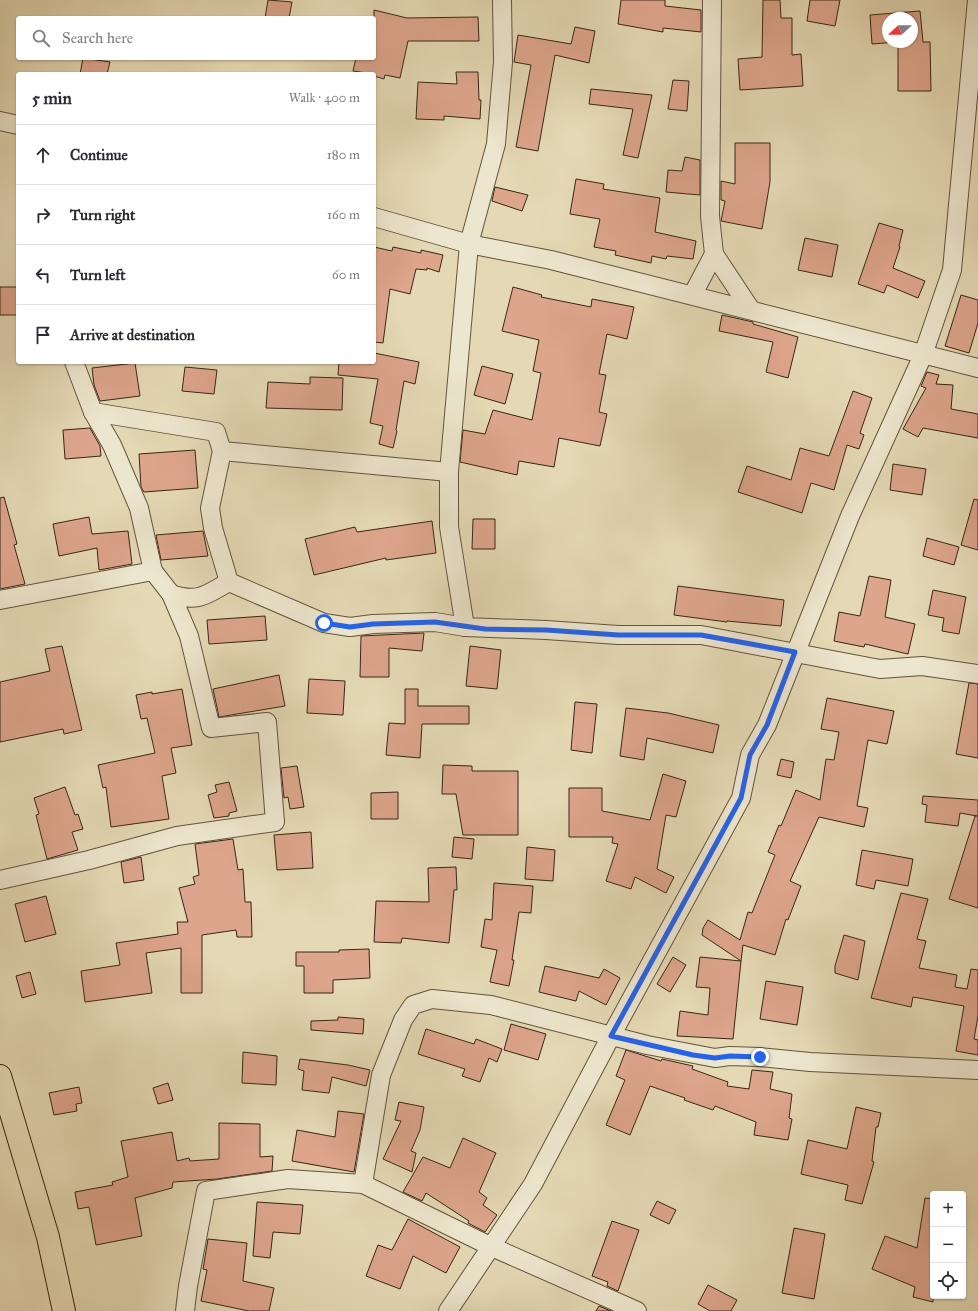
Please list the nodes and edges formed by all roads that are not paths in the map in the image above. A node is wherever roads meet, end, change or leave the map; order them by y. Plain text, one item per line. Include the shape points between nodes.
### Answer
1 (502, 0) edge
2 (712, 0) edge
3 (977, 7) edge
4 (0, 121) edge
5 (16, 125) edge
6 (376, 218) edge
7 (469, 244) junction
8 (714, 254) junction
9 (693, 294) junction
10 (751, 310) junction
11 (923, 355) junction
12 (75, 364) edge
13 (978, 368) edge
14 (93, 412) junction
15 (222, 452) junction
16 (449, 472) junction
17 (153, 571) junction
18 (228, 582) junction
19 (171, 594) junction
20 (0, 600) edge
21 (465, 628) junction
22 (795, 652) junction
23 (978, 674) edge
24 (0, 880) edge
25 (611, 1036) junction
26 (978, 1070) edge
27 (0, 1076) edge
28 (363, 1184) junction
29 (492, 1248) junction
30 (64, 1311) edge
31 (185, 1311) edge
32 (448, 1311) edge
33 (637, 1311) edge

1 - 7 street via 503,62 496,144
2 - 8 street via 710,216
3 - 11 street via 952,270
4 - 5 street
6 - 7 street
7 - 9 street via 551,260
7 - 16 street
8 - 9 street
8 - 10 street
9 - 10 street
10 - 11 street
11 - 13 street
11 - 22 street via 850,516
12 - 14 street
14 - 15 street via 216,432
14 - 17 street via 112,445 139,508
15 - 16 street
15 - 18 street via 210,508
16 - 21 street via 449,526
17 - 19 street
17 - 20 street
18 - 19 street via 207,594 189,600
18 - 21 street via 324,623 350,627 435,622
19 - 24 street via 189,636 211,728 267,722 275,822 177,836 96,859
21 - 22 street via 618,635 701,635
22 - 23 street via 880,669 922,666
22 - 25 street via 767,725 750,755 741,798
25 - 26 street via 715,1058 760,1057 810,1062
25 - 28 street via 491,1005 432,999 413,1005 403,1020 381,1075
25 - 29 street via 533,1184
27 - 30 highway via 48,1237
28 - 29 street
28 - 31 street via 288,1179 206,1191
29 - 32 street
29 - 33 street

